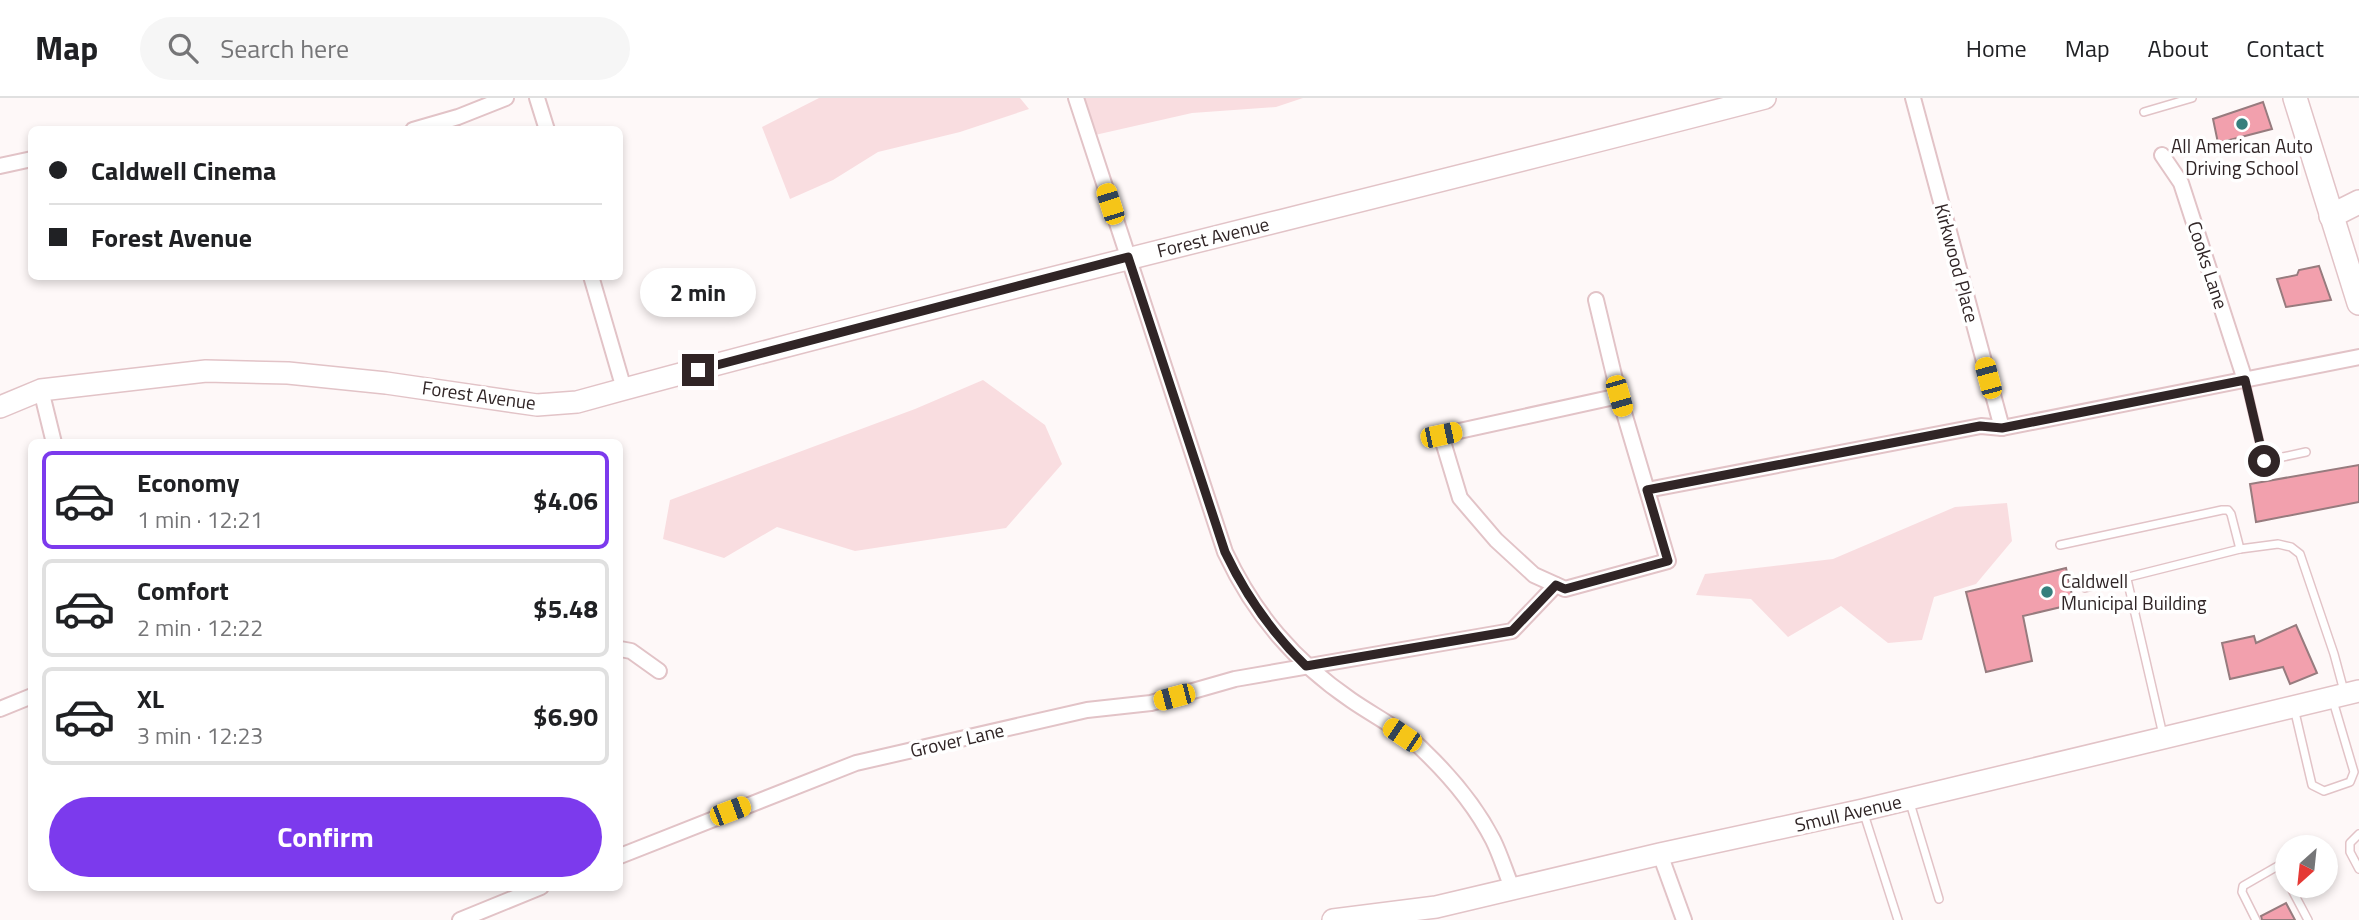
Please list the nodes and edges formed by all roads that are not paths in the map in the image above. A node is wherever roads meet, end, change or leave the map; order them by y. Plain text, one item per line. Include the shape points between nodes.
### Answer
1 (506, 98) edge
2 (537, 98) edge
3 (1076, 98) edge
4 (1765, 98) edge
5 (1913, 98) edge
6 (2192, 98) edge
7 (2295, 98) edge
8 (2144, 111) dead end
9 (427, 126) edge
10 (546, 126) edge
11 (2162, 155) dead end
12 (28, 160) edge
13 (0, 166) edge
14 (2359, 202) edge
15 (2331, 216) junction
16 (1128, 257) junction
17 (591, 280) edge
18 (1597, 300) dead end
19 (2359, 303) edge
20 (2359, 357) edge
21 (2245, 380) junction
22 (624, 389) junction
23 (41, 390) junction
24 (1619, 396) junction
25 (0, 407) edge
26 (2002, 428) junction
27 (53, 439) edge
28 (2306, 452) dead end
29 (1647, 490) junction
30 (2060, 545) dead end
31 (2240, 549) junction
32 (2127, 579) junction
33 (1556, 585) junction
34 (2085, 589) dead end
35 (623, 650) edge
36 (1306, 666) junction
37 (659, 671) dead end
38 (2346, 695) edge
39 (28, 698) edge
40 (2293, 708) junction
41 (0, 709) edge
42 (2164, 738) junction
43 (1908, 799) junction
44 (1863, 810) junction
45 (2359, 834) edge
46 (1660, 854) junction
47 (623, 855) edge
48 (2275, 868) edge
49 (2359, 869) edge
50 (1513, 890) junction
51 (531, 891) edge
52 (2296, 898) edge
53 (1939, 899) dead end
54 (460, 920) edge
55 (1333, 920) edge
56 (1684, 920) edge
57 (1898, 920) edge
58 (2256, 920) edge
59 (2308, 920) edge

1 - 9 street
2 - 10 street
3 - 16 street
4 - 16 street, Forest Avenue
5 - 26 street, Kirkwood Place
6 - 8 lane
7 - 15 main road
11 - 21 street, Cooks Lane via 2181,183
12 - 13 street
14 - 15 main road
15 - 19 main road
16 - 22 street, Forest Avenue
16 - 36 street via 1225,552 1262,617
17 - 22 street
18 - 24 street
20 - 21 street
21 - 26 street
21 - 28 lane via 2264,461
22 - 23 street, Forest Avenue via 537,405 386,383 206,371
23 - 25 street, Forest Avenue
23 - 27 street
24 - 29 street
24 - 33 street via 1441,435 1460,498 1534,575
26 - 29 street via 1980,426
29 - 33 street via 1668,561 1565,589
30 - 31 lane via 2228,510
31 - 32 lane
31 - 38 lane via 2278,544 2300,554
32 - 34 lane
32 - 42 lane
33 - 36 street, Grover Lane via 1512,631
35 - 37 street
36 - 47 street, Grover Lane via 1235,679 1152,703 1087,710 856,763
36 - 50 street via 1423,750 1467,798 1493,841
38 - 40 street, Smull Avenue
38 - 40 lane via 2354,772 2350,782 2324,791 2312,785
39 - 41 street
40 - 42 street, Smull Avenue
42 - 43 street, Smull Avenue
43 - 44 street, Smull Avenue
43 - 53 lane
44 - 46 street, Smull Avenue
44 - 57 lane
45 - 49 lane via 2350,843 2350,852
46 - 50 street, Smull Avenue
46 - 56 street
48 - 58 lane via 2243,886
50 - 55 street, Smull Avenue via 1436,907
51 - 54 street
52 - 59 lane

